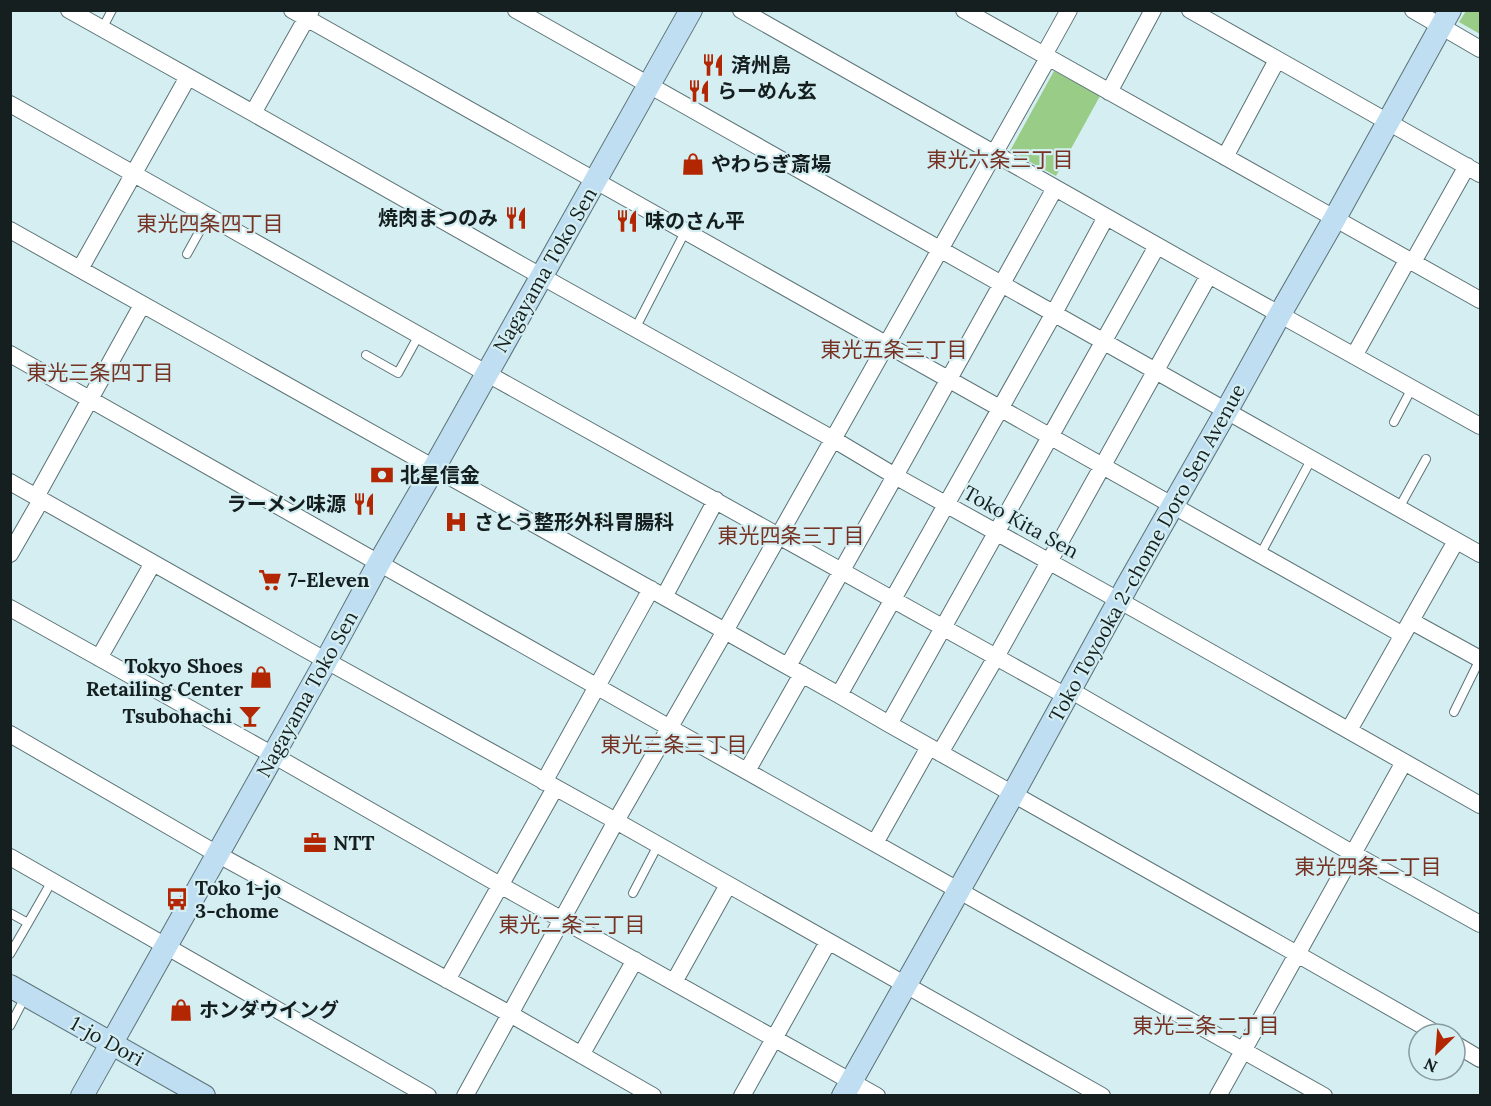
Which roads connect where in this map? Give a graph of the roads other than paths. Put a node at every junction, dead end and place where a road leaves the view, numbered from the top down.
1 (69, 10) edge
2 (112, 10) edge
3 (516, 10) edge
4 (691, 10) edge
5 (741, 10) edge
6 (964, 10) edge
7 (1069, 10) edge
8 (1153, 10) edge
9 (1190, 10) edge
10 (1413, 10) edge
11 (303, 13) edge
12 (1446, 18) edge
13 (102, 29) junction
14 (1480, 49) edge
15 (1046, 56) junction
16 (1277, 60) junction
17 (188, 77) junction
18 (649, 85) junction
19 (1109, 92) junction
20 (10, 105) edge
21 (253, 113) junction
22 (1388, 122) junction
23 (993, 153) junction
24 (1226, 157) junction
25 (1474, 170) edge
26 (134, 174) junction
27 (596, 181) junction
28 (1055, 188) junction
29 (208, 216) junction
30 (1106, 217) junction
31 (1335, 218) junction
32 (10, 230) edge
33 (686, 232) junction
34 (1157, 246) junction
35 (940, 249) junction
36 (188, 254) dead end
37 (1410, 261) junction
38 (80, 268) junction
39 (1209, 275) junction
40 (542, 276) junction
41 (1002, 284) junction
42 (1480, 298) edge
43 (142, 304) junction
44 (1054, 313) junction
45 (1280, 314) junction
46 (635, 328) junction
47 (419, 335) junction
48 (1104, 342) junction
49 (886, 345) junction
50 (10, 354) edge
51 (366, 355) dead end
52 (1354, 356) junction
53 (1156, 371) junction
54 (486, 373) junction
55 (948, 380) junction
56 (1412, 388) junction
57 (90, 399) junction
58 (1000, 409) junction
59 (1227, 410) junction
60 (1394, 422) dead end
61 (1480, 426) edge
62 (1050, 437) junction
63 (833, 439) junction
64 (1312, 458) junction
65 (1426, 459) dead end
66 (1102, 467) junction
67 (434, 468) junction
68 (895, 476) junction
69 (10, 482) edge
70 (39, 498) junction
71 (716, 500) junction
72 (946, 505) junction
73 (1172, 506) junction
74 (1399, 508) junction
75 (997, 533) junction
76 (779, 535) junction
77 (1456, 541) junction
78 (10, 554) edge
79 (1480, 554) edge
80 (1260, 555) junction
81 (1049, 562) junction
82 (153, 563) junction
83 (379, 563) junction
84 (842, 570) junction
85 (657, 593) junction
86 (893, 599) junction
87 (1120, 601) junction
88 (10, 608) edge
89 (944, 627) junction
90 (1407, 628) junction
91 (725, 631) junction
92 (996, 657) junction
93 (99, 658) junction
94 (1480, 659) edge
95 (326, 661) junction
96 (795, 670) junction
97 (597, 687) junction
98 (1068, 693) junction
99 (839, 695) junction
100 (1454, 712) dead end
101 (888, 724) junction
102 (670, 728) junction
103 (1349, 730) junction
104 (10, 734) edge
105 (935, 750) junction
106 (273, 755) junction
107 (1404, 762) junction
108 (747, 771) junction
109 (550, 785) junction
110 (1013, 794) junction
111 (1480, 805) edge
112 (616, 821) junction
113 (875, 843) junction
114 (658, 845) junction
115 (1352, 853) junction
116 (217, 854) junction
117 (10, 857) edge
118 (52, 881) junction
119 (500, 885) junction
120 (728, 885) junction
121 (959, 889) junction
122 (633, 893) dead end
123 (10, 913) edge
124 (563, 919) junction
125 (28, 923) junction
126 (1480, 924) edge
127 (828, 942) junction
128 (166, 946) junction
129 (10, 954) edge
130 (1297, 954) junction
131 (635, 960) junction
132 (447, 980) junction
133 (674, 982) junction
134 (905, 985) junction
135 (18, 991) edge
136 (510, 1014) junction
137 (1416, 1022) edge
138 (10, 1026) edge
139 (775, 1038) junction
140 (112, 1043) junction
141 (1243, 1050) junction
142 (1467, 1051) edge
143 (581, 1055) junction
144 (1480, 1059) edge
145 (847, 1088) edge
146 (82, 1095) edge
147 (204, 1095) edge
148 (428, 1095) edge
149 (465, 1095) edge
150 (653, 1095) edge
151 (742, 1095) edge
152 (877, 1095) edge
153 (1102, 1095) edge
154 (1218, 1095) edge
155 (1324, 1095) edge

1 - 13 street, Toko Kita Sen
2 - 13 lane
3 - 18 street
4 - 18 street, Nagayama Toko Sen
5 - 23 street
6 - 15 street
7 - 15 street
8 - 19 street
9 - 16 street
10 - 12 street
11 - 21 street
11 - 27 street
12 - 14 street
12 - 22 street, Toko Toyooka 2-chome Doro Sen Avenue
13 - 17 street, Toko Kita Sen
15 - 19 street
15 - 23 street
16 - 22 street
16 - 24 street
17 - 21 street, Toko Kita Sen
17 - 26 street
18 - 27 street, Nagayama Toko Sen
18 - 35 street
19 - 24 street
20 - 26 street
21 - 40 street, Toko Kita Sen
22 - 25 street
22 - 31 street, Toko Toyooka 2-chome Doro Sen Avenue
23 - 28 street
23 - 35 street
24 - 31 street
25 - 37 street
26 - 29 street
26 - 38 street
27 - 33 street
27 - 40 street, Nagayama Toko Sen
28 - 30 street
28 - 41 street
29 - 36 lane
29 - 47 street
30 - 34 street
30 - 44 street
31 - 37 street
31 - 45 street, Toko Toyooka 2-chome Doro Sen Avenue
32 - 38 street
33 - 46 lane
33 - 49 street
34 - 39 street
34 - 48 street
35 - 41 street
35 - 49 street
37 - 42 street
37 - 52 street
38 - 43 street
39 - 45 street
39 - 53 street
40 - 46 street, Toko Kita Sen
40 - 54 street, Nagayama Toko Sen
41 - 44 street
41 - 55 street
43 - 57 street
43 - 67 street
44 - 48 street
44 - 58 street
45 - 52 street
45 - 59 street, Toko Toyooka 2-chome Doro Sen Avenue
46 - 63 street, Toko Kita Sen
47 - 51 lane
47 - 54 street
48 - 53 street
48 - 62 street
49 - 55 street
49 - 63 street
50 - 57 street
52 - 56 street
53 - 59 street
53 - 66 street
54 - 67 street, Nagayama Toko Sen
54 - 71 street
55 - 58 street
55 - 68 street
56 - 60 lane
56 - 61 street
57 - 70 street
57 - 83 street
58 - 62 street
58 - 72 street
59 - 64 street
59 - 73 street, Toko Toyooka 2-chome Doro Sen Avenue
62 - 66 street
62 - 75 street
63 - 68 street, Toko Kita Sen
63 - 76 street
64 - 74 street
64 - 80 lane
65 - 74 lane
66 - 73 street
66 - 81 street
67 - 83 street, Nagayama Toko Sen
67 - 85 street
68 - 72 street, Toko Kita Sen
68 - 84 street
69 - 70 street
70 - 78 street
70 - 82 street
71 - 76 street
71 - 85 street
72 - 75 street, Toko Kita Sen
72 - 86 street
73 - 80 street
73 - 87 street, Toko Toyooka 2-chome Doro Sen Avenue
74 - 77 street
75 - 81 street, Toko Kita Sen
75 - 89 street
76 - 84 street
76 - 91 street
77 - 79 street
77 - 90 street
80 - 90 street
81 - 87 street, Toko Kita Sen
81 - 92 street
82 - 93 street
82 - 95 street
83 - 95 street, Nagayama Toko Sen
83 - 97 street
84 - 86 street
84 - 96 street
85 - 91 street
85 - 97 street
86 - 89 street
86 - 99 street
87 - 98 street, Toko Toyooka 2-chome Doro Sen Avenue
87 - 103 street, Toko Kita Sen
88 - 93 street
89 - 92 street
89 - 101 street
90 - 94 street
90 - 103 street
91 - 96 street
91 - 102 street
92 - 98 street
92 - 105 street
93 - 106 street
94 - 100 lane
95 - 106 street, Nagayama Toko Sen
95 - 109 street
96 - 99 street
96 - 108 street
97 - 102 street
97 - 109 street
98 - 110 street, Toko Toyooka 2-chome Doro Sen Avenue
98 - 115 street
99 - 101 street
101 - 105 street
102 - 108 street
102 - 112 street
103 - 107 street, Toko Kita Sen
104 - 116 street
105 - 110 street
105 - 113 street
106 - 116 street, Nagayama Toko Sen
106 - 119 street
107 - 111 street, Toko Kita Sen
107 - 115 street
108 - 113 street
109 - 112 street
109 - 119 street
110 - 121 street, Toko Toyooka 2-chome Doro Sen Avenue
110 - 130 street
112 - 114 street
112 - 124 street
113 - 121 street
114 - 120 street
114 - 122 lane
115 - 126 street
115 - 130 street
116 - 128 street, Nagayama Toko Sen
116 - 132 street
117 - 118 street
118 - 125 lane
118 - 128 street
119 - 124 street
119 - 132 street
120 - 127 street
120 - 133 street
121 - 134 street, Toko Toyooka 2-chome Doro Sen Avenue
121 - 141 street
123 - 125 lane
124 - 131 street
124 - 136 street
125 - 129 lane
127 - 134 street
127 - 139 street
128 - 140 street, Nagayama Toko Sen
128 - 148 street
130 - 137 street
130 - 141 street
131 - 133 street
131 - 143 street
132 - 136 street
133 - 139 street
134 - 145 street, Toko Toyooka 2-chome Doro Sen Avenue
134 - 153 street
135 - 138 lane
135 - 140 street, 1-jo Dori
136 - 143 street
136 - 149 street
139 - 145 street
139 - 151 street
140 - 146 street, Nagayama Toko Sen
140 - 147 street, 1-jo Dori
141 - 154 street
141 - 155 street
142 - 144 street
143 - 150 street
145 - 152 street

